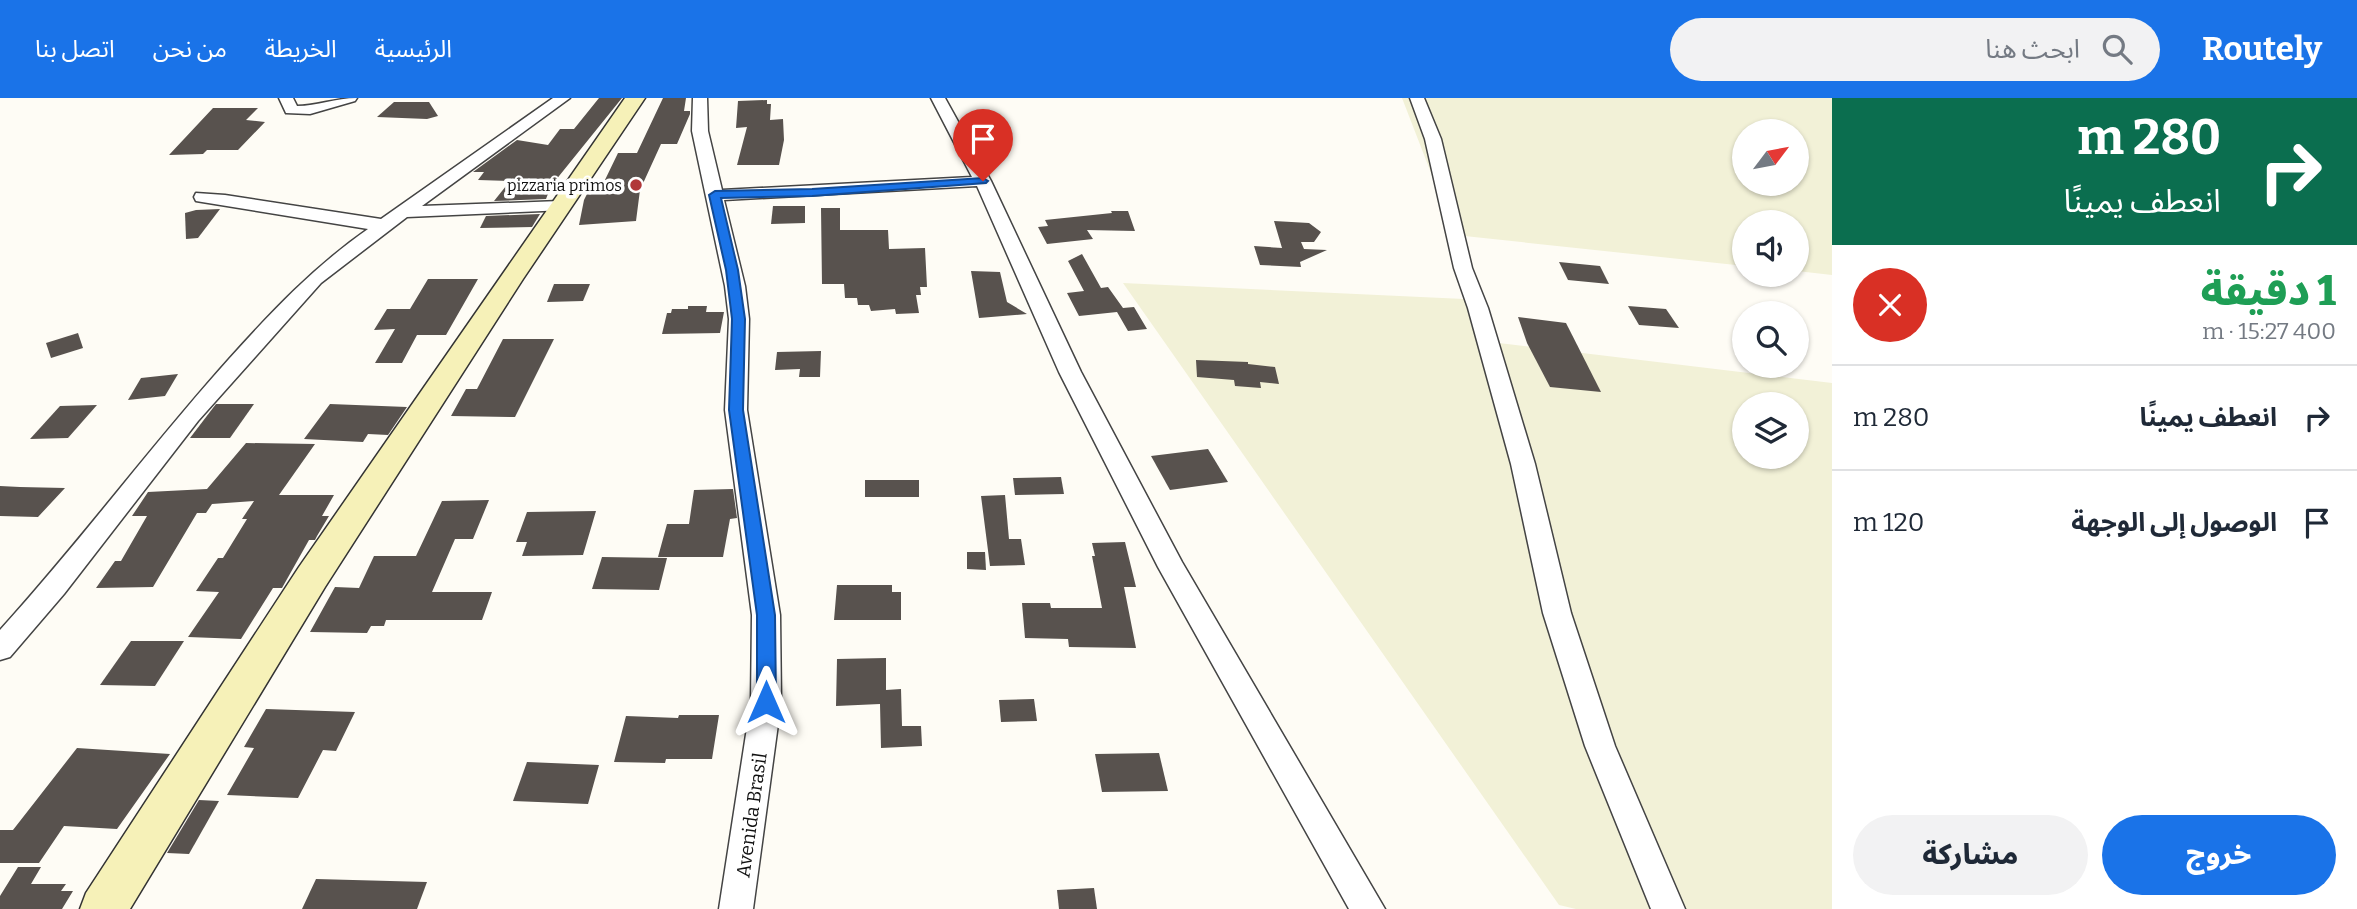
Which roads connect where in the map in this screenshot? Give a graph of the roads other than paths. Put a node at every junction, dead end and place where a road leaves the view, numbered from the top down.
1 (286, 98) edge
2 (350, 98) edge
3 (563, 98) edge
4 (635, 98) edge
5 (700, 98) edge
6 (938, 98) edge
7 (1417, 98) edge
8 (983, 181) junction
9 (715, 195) junction
10 (202, 197) dead end
11 (560, 206) junction
12 (401, 212) junction
13 (383, 225) junction
14 (0, 649) edge
15 (103, 909) edge
16 (736, 909) edge
17 (1368, 909) edge
18 (1668, 909) edge

1 - 2 street
3 - 12 street
4 - 11 main road
5 - 9 street, Avenida Brasil
6 - 8 street
7 - 18 street
8 - 9 street
8 - 17 street
9 - 16 street, Avenida Brasil
10 - 13 street
11 - 12 street
11 - 15 main road
12 - 13 street
13 - 14 street

